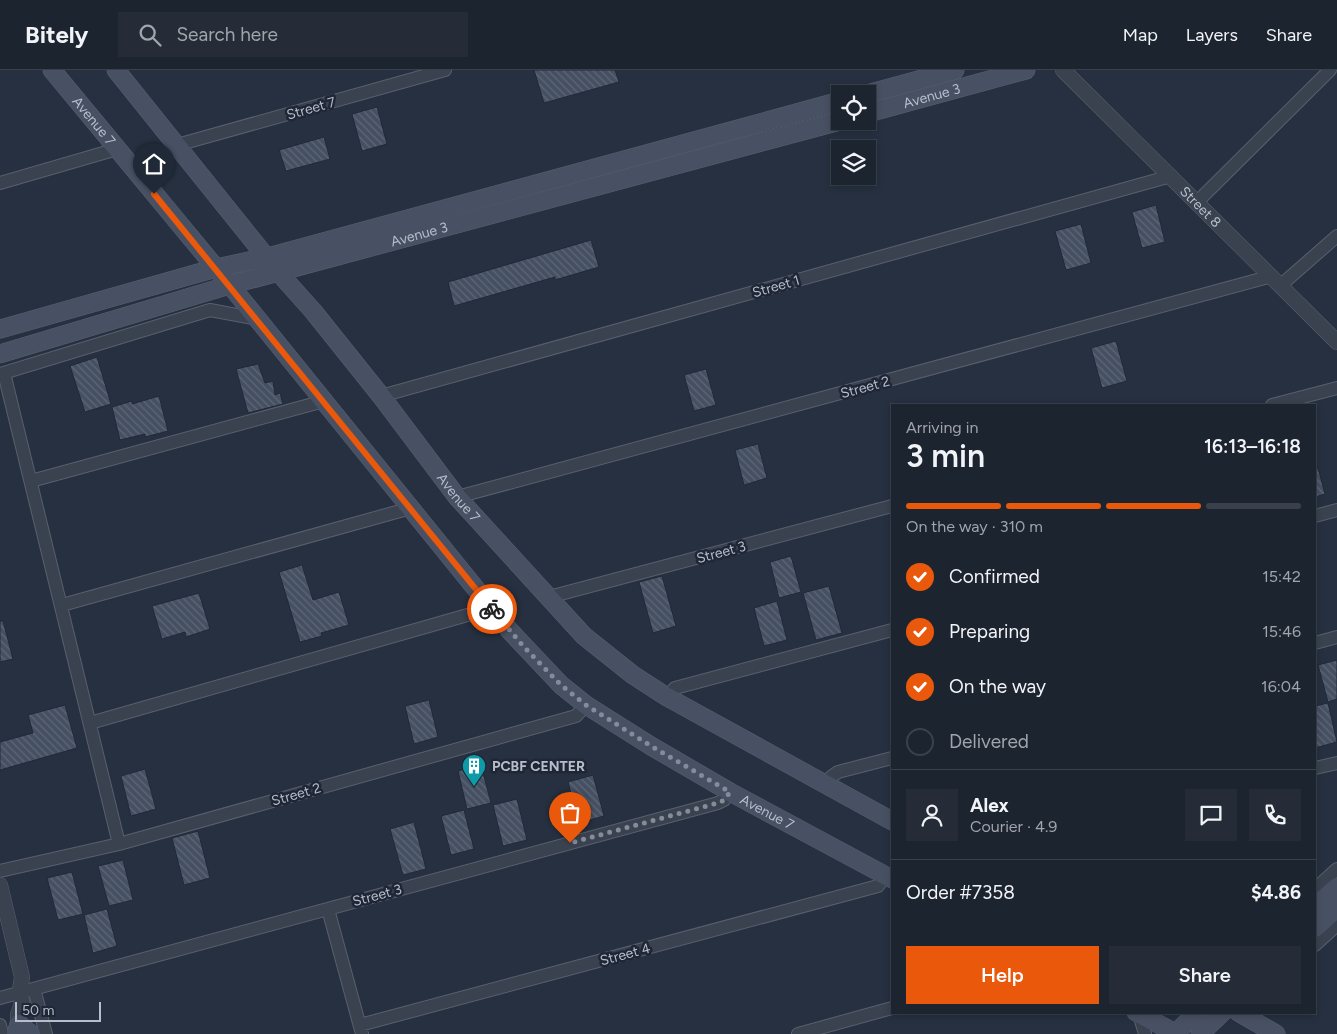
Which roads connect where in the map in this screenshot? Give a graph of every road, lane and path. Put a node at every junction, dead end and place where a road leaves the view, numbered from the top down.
1 (52, 70) edge
2 (116, 70) edge
3 (445, 70) edge
4 (954, 70) edge
5 (1026, 70) edge
6 (1063, 70) edge
7 (1330, 70) edge
8 (876, 92) edge
9 (831, 103) edge
10 (876, 111) edge
11 (831, 122) edge
12 (177, 145) junction
13 (117, 148) junction
14 (1171, 176) junction
15 (0, 183) edge
16 (1197, 202) junction
17 (1337, 236) edge
18 (268, 257) junction
19 (216, 268) junction
20 (280, 273) junction
21 (1277, 281) junction
22 (230, 285) junction
23 (175, 302) junction
24 (179, 319) junction
25 (258, 319) junction
26 (0, 329) edge
27 (1337, 342) edge
28 (0, 354) edge
29 (2, 374) edge
30 (1337, 388) edge
31 (381, 396) junction
32 (324, 401) junction
33 (1276, 404) edge
34 (31, 481) junction
35 (457, 497) junction
36 (891, 506) edge
37 (411, 508) junction
38 (1337, 510) edge
39 (1316, 516) edge
40 (549, 597) junction
41 (62, 605) junction
42 (492, 608) junction
43 (891, 630) edge
44 (1337, 637) edge
45 (1316, 643) edge
46 (667, 697) junction
47 (586, 705) junction
48 (90, 723) junction
49 (891, 758) edge
50 (1337, 763) edge
51 (1316, 768) edge
52 (827, 785) junction
53 (730, 792) junction
54 (891, 820) edge
55 (119, 844) junction
56 (1337, 869) edge
57 (0, 871) edge
58 (888, 877) edge
59 (0, 885) edge
60 (1337, 887) edge
61 (1316, 888) edge
62 (1316, 905) edge
63 (1337, 908) edge
64 (328, 909) junction
65 (1337, 925) edge
66 (1316, 927) edge
67 (1316, 944) edge
68 (27, 991) junction
69 (0, 998) edge
70 (891, 1008) edge
71 (1137, 1014) edge
72 (1139, 1014) edge
73 (1194, 1014) edge
74 (1220, 1014) edge
75 (1241, 1014) edge
76 (1260, 1014) edge
77 (0, 1025) edge
78 (361, 1030) edge
79 (22, 1031) edge
80 (1272, 1032) edge
81 (2, 1034) edge
82 (46, 1034) edge
83 (798, 1034) edge
84 (1145, 1034) edge
85 (1176, 1034) edge
86 (1200, 1034) edge

1 - 13 main road, Avenue 7
2 - 12 main road, Avenue 7
3 - 12 street, Street 7
4 - 8 main road, Avenue 3
5 - 10 main road, Avenue 3
6 - 14 street, Street 8
7 - 16 street
9 - 18 main road, Avenue 3
11 - 20 main road, Avenue 3
12 - 18 main road, Avenue 7
13 - 15 street
13 - 19 main road, Avenue 7
14 - 16 street, Street 8
14 - 31 street, Street 1
16 - 21 street, Street 8
17 - 21 street
18 - 19 main road, Avenue 3
18 - 20 main road, Avenue 7
19 - 22 main road, Avenue 7
19 - 26 main road, Avenue 3
20 - 22 main road, Avenue 3
20 - 31 main road, Avenue 7
21 - 27 street, Street 8
21 - 35 street, Street 2
22 - 23 main road, Avenue 3
22 - 25 main road, Avenue 7
23 - 24 street
23 - 28 main road, Avenue 3
24 - 25 street
24 - 29 street
25 - 32 main road, Avenue 7
29 - 34 street
30 - 33 street
31 - 35 main road, Avenue 7
32 - 34 street
32 - 37 main road, Avenue 7
34 - 41 street
35 - 40 main road, Avenue 7
36 - 40 street, Street 3
37 - 41 street
37 - 42 main road, Avenue 7
38 - 39 street
40 - 46 main road, Avenue 7
41 - 48 street
42 - 47 main road, Avenue 7
42 - 48 street
43 - 46 street
44 - 45 street
46 - 52 main road, Avenue 7
47 - 53 main road, Avenue 7
47 - 55 street, Street 2
48 - 55 street
49 - 52 street
50 - 51 street
52 - 54 main road, Avenue 7
53 - 58 main road, Avenue 7
53 - 64 street, Street 3
55 - 57 street, Street 2
56 - 61 street
58 - 78 street, Street 4
59 - 68 street
60 - 62 main road
63 - 66 main road
64 - 68 street, Street 3
64 - 78 street
65 - 67 street
68 - 69 street, Street 3
68 - 79 street
68 - 82 street
70 - 83 street
71 - 84 street
72 - 85 main road
73 - 85 main road
74 - 86 main road
75 - 80 main road
76 - 80 street
77 - 81 street

